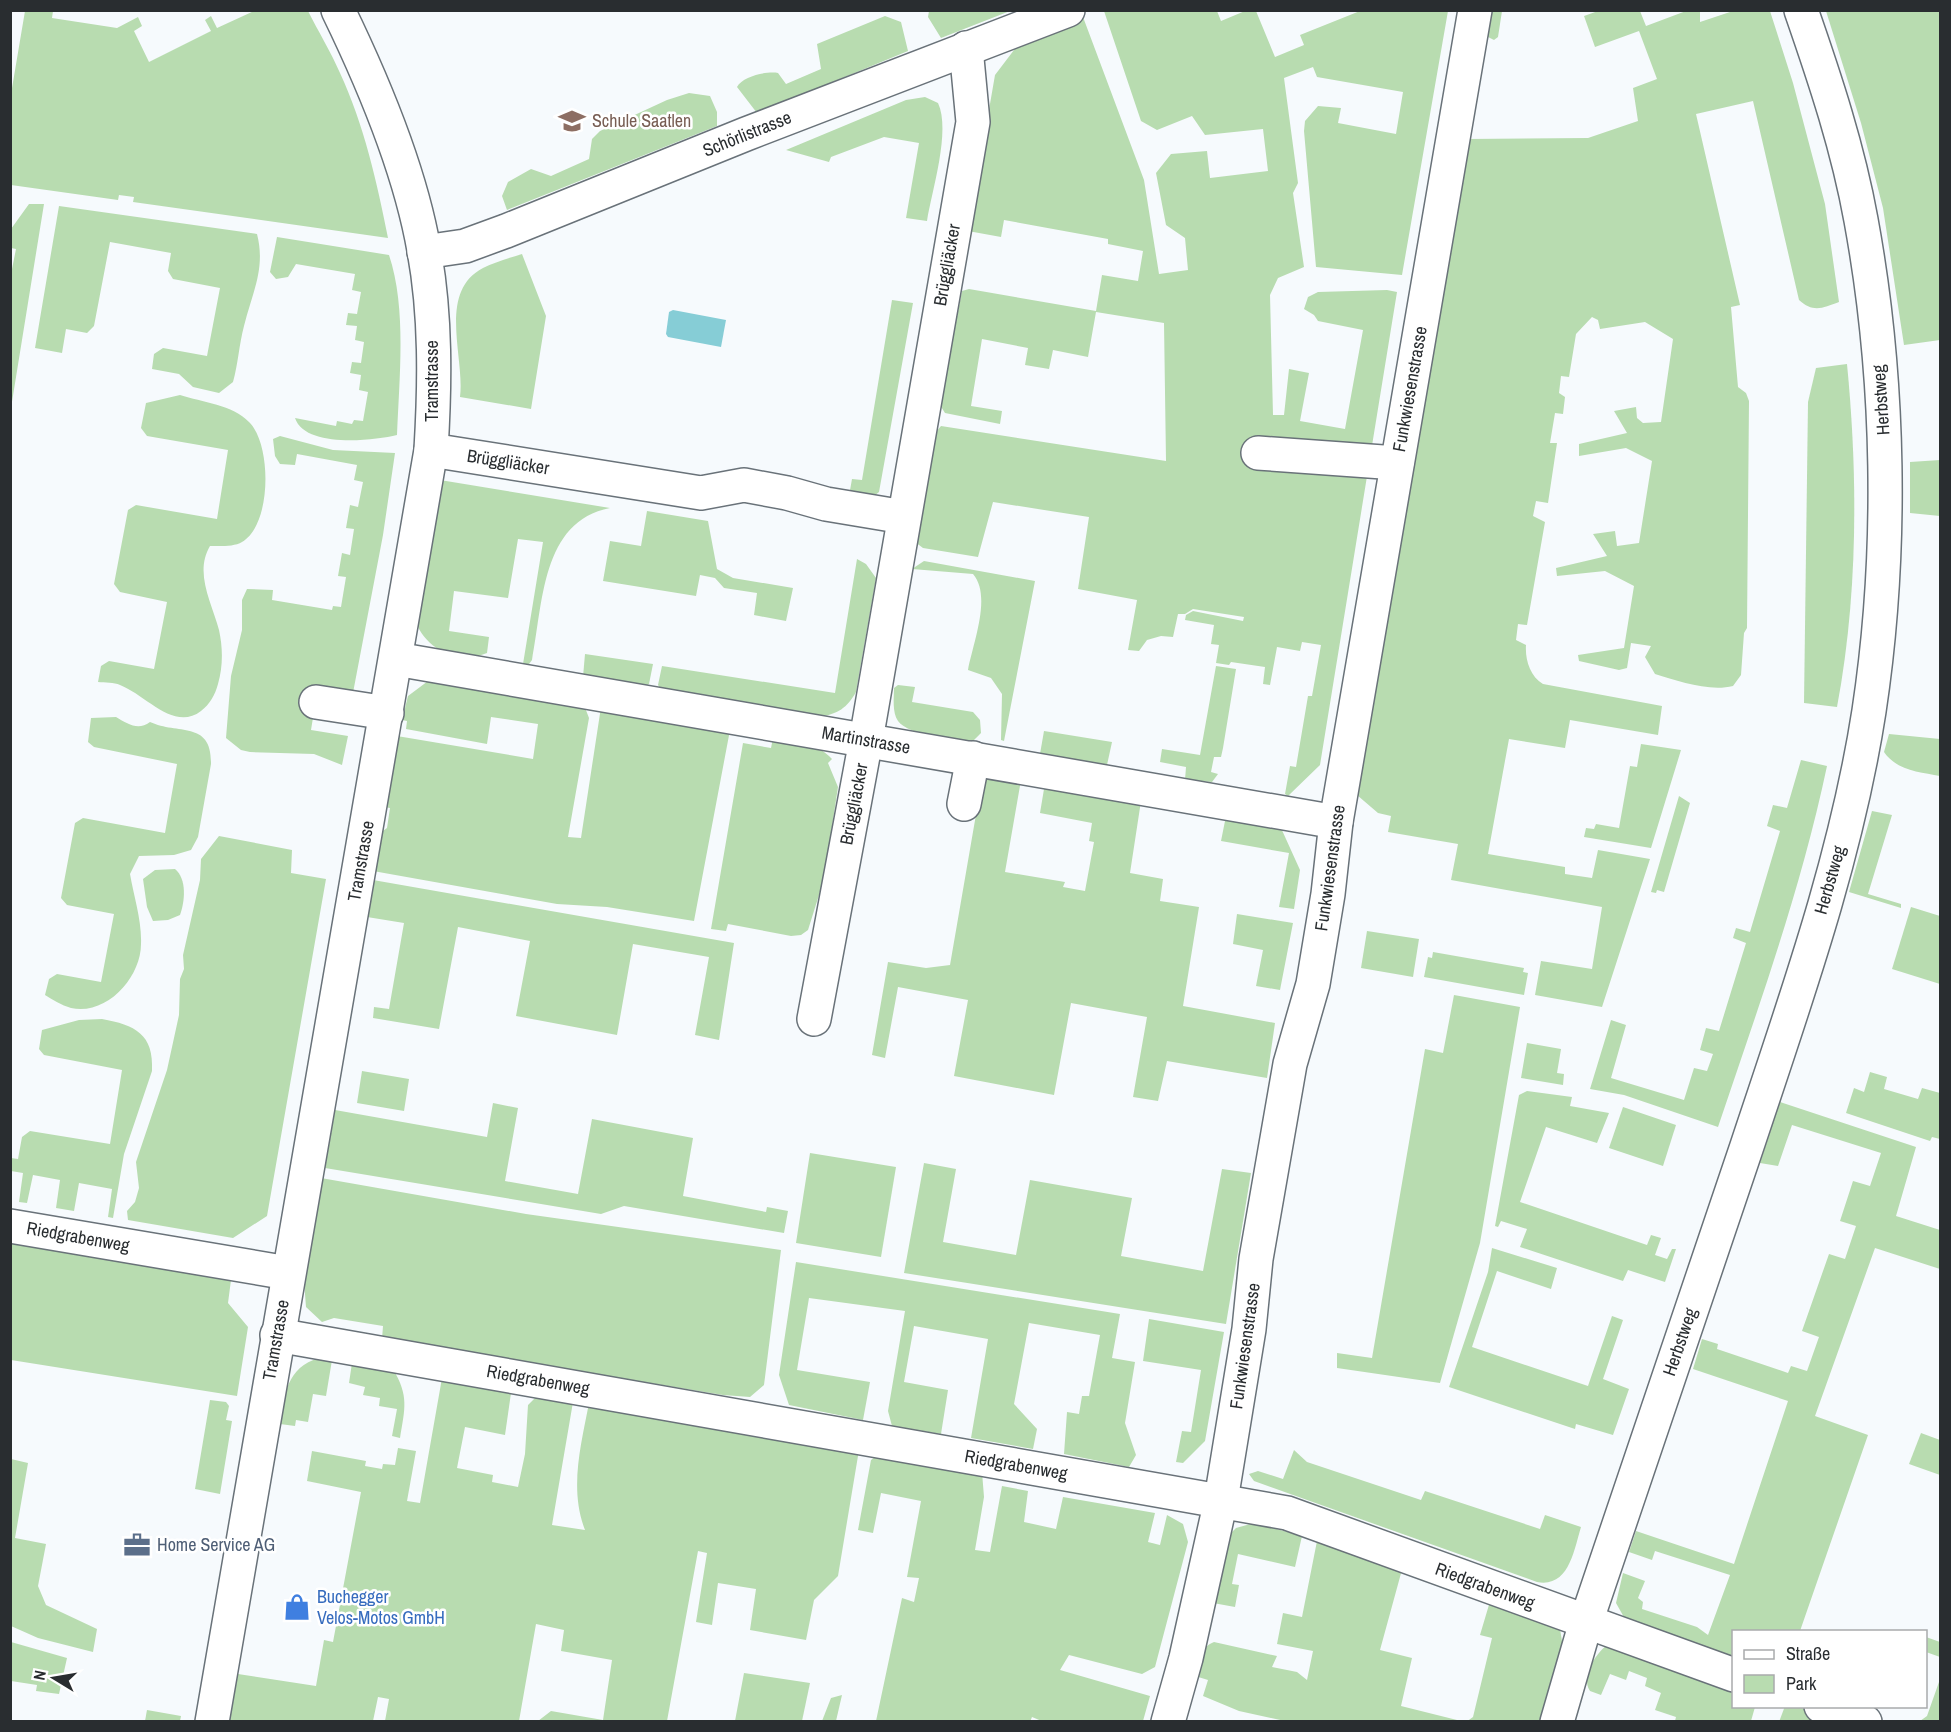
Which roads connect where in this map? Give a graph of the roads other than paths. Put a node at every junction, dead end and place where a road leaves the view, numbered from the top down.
1 (338, 10) edge
2 (1068, 10) edge
3 (1475, 10) edge
4 (1801, 10) edge
5 (966, 48) junction
6 (424, 252) junction
7 (431, 450) junction
8 (1258, 453) dead end
9 (1397, 463) junction
10 (904, 517) junction
11 (396, 659) junction
12 (314, 712) dead end
13 (385, 723) junction
14 (866, 740) junction
15 (973, 758) junction
16 (964, 804) dead end
17 (1336, 822) junction
18 (814, 1019) dead end
19 (10, 1226) edge
20 (288, 1273) junction
21 (277, 1335) junction
22 (1221, 1500) junction
23 (1586, 1622) junction
24 (1732, 1674) edge
25 (1824, 1708) edge
26 (212, 1722) edge
27 (1168, 1722) edge
28 (1557, 1722) edge
29 (1865, 1722) edge

1 - 6 street, Tramstrasse
2 - 5 street, Schörlistrasse
3 - 9 street, Funkwiesenstrasse
4 - 23 street, Herbstweg
5 - 6 street, Schörlistrasse
5 - 10 street, Brüggliäcker
6 - 7 street, Tramstrasse
7 - 10 street, Brüggliäcker
7 - 11 street, Tramstrasse
8 - 9 street
9 - 17 street, Funkwiesenstrasse
10 - 14 street, Brüggliäcker
11 - 13 street, Tramstrasse
11 - 14 street, Martinstrasse
12 - 13 street
13 - 20 street, Tramstrasse
14 - 15 street, Martinstrasse
14 - 18 street, Brüggliäcker
15 - 16 street
15 - 17 street, Martinstrasse
17 - 22 street, Funkwiesenstrasse
19 - 20 street, Riedgrabenweg
20 - 21 street, Tramstrasse
21 - 22 street, Riedgrabenweg
21 - 26 street, Tramstrasse
22 - 23 street, Riedgrabenweg
22 - 27 street, Funkwiesenstrasse
23 - 24 street, Riedgrabenweg
23 - 28 street, Herbstweg
25 - 29 street

